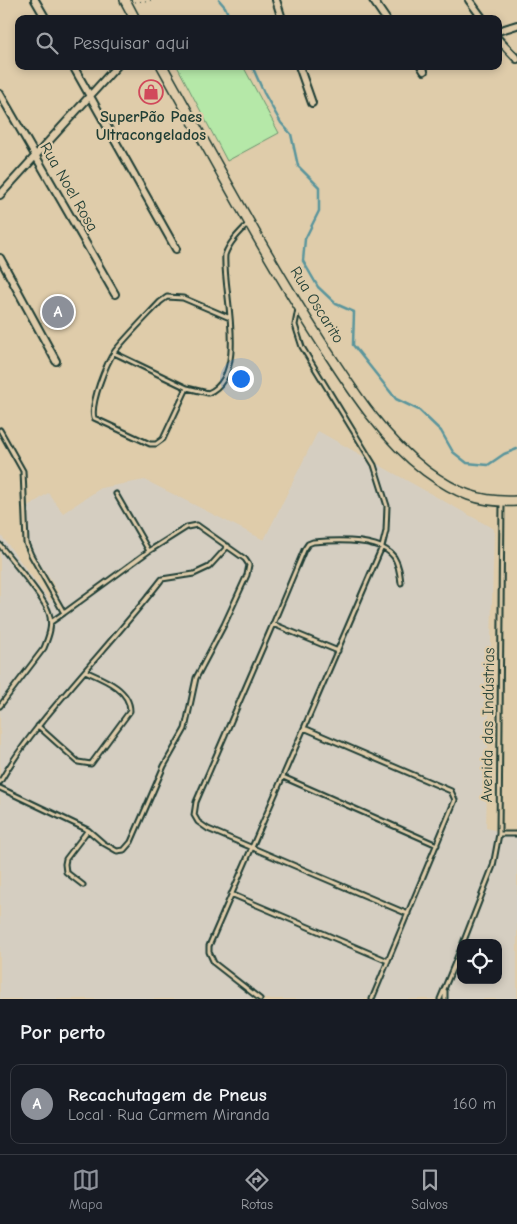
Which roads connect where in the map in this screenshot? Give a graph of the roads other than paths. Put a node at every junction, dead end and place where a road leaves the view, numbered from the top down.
1 (35, 0) edge
2 (276, 0) edge
3 (373, 0) edge
4 (469, 0) edge
5 (126, 2) edge
6 (44, 15) edge
7 (133, 15) edge
8 (281, 15) edge
9 (383, 15) edge
10 (479, 15) edge
11 (517, 25) edge
12 (502, 30) edge
13 (502, 43) edge
14 (517, 59) edge
15 (75, 70) edge
16 (113, 70) edge
17 (164, 70) edge
18 (300, 70) edge
19 (0, 94) edge
20 (90, 96) junction
21 (312, 102) dead end
22 (36, 156) junction
23 (0, 195) edge
24 (250, 222) junction
25 (176, 249) dead end
26 (0, 258) edge
27 (115, 294) dead end
28 (299, 307) junction
29 (230, 318) junction
30 (114, 352) junction
31 (56, 361) dead end
32 (187, 388) junction
33 (0, 430) edge
34 (116, 494) dead end
35 (517, 501) edge
36 (502, 502) junction
37 (0, 545) edge
38 (228, 546) junction
39 (382, 547) junction
40 (149, 551) junction
41 (401, 583) dead end
42 (64, 614) junction
43 (51, 622) junction
44 (273, 624) junction
45 (338, 651) junction
46 (85, 671) junction
47 (0, 706) edge
48 (38, 726) junction
49 (304, 728) junction
50 (283, 777) junction
51 (0, 782) edge
52 (0, 788) edge
53 (88, 830) junction
54 (499, 834) junction
55 (517, 834) edge
56 (438, 845) junction
57 (252, 848) junction
58 (83, 885) dead end
59 (231, 894) junction
60 (408, 914) junction
61 (465, 939) edge
62 (457, 957) edge
63 (388, 961) junction
64 (444, 988) junction
65 (260, 999) edge
66 (372, 999) edge
67 (440, 999) edge
68 (446, 999) edge

1 - 6 street
2 - 8 street
3 - 9 street
4 - 10 street
5 - 7 main road
11 - 12 street
13 - 14 street
15 - 20 street
16 - 20 street
17 - 24 main road, Rua Oscarito
18 - 21 street
19 - 22 street, Rua Noel Rosa
20 - 22 street
20 - 25 street
22 - 23 street
22 - 27 street, Rua Noel Rosa
24 - 28 main road, Rua Oscarito
24 - 29 lane
26 - 31 street
28 - 36 main road, Rua Oscarito
28 - 39 lane
29 - 30 lane
29 - 32 lane
30 - 32 lane
30 - 32 lane
33 - 42 lane
34 - 40 lane
35 - 36 main road, Rua Oscarito
36 - 54 lane, Avenida das Indústrias
37 - 43 lane
38 - 40 lane
38 - 46 lane
38 - 53 lane
39 - 41 lane
39 - 44 lane
39 - 45 lane
40 - 42 lane
42 - 43 lane
43 - 47 lane
44 - 45 lane
44 - 57 lane
45 - 49 lane
46 - 48 lane
46 - 48 lane
48 - 51 lane
49 - 50 lane
49 - 56 lane
50 - 56 lane
50 - 57 lane
52 - 53 lane
53 - 58 lane
54 - 55 lane
54 - 61 lane, Avenida das Indústrias
56 - 60 lane
57 - 59 lane
57 - 60 lane
59 - 63 lane
59 - 65 lane
60 - 63 lane
62 - 64 lane
63 - 66 lane
64 - 67 lane
64 - 68 lane

